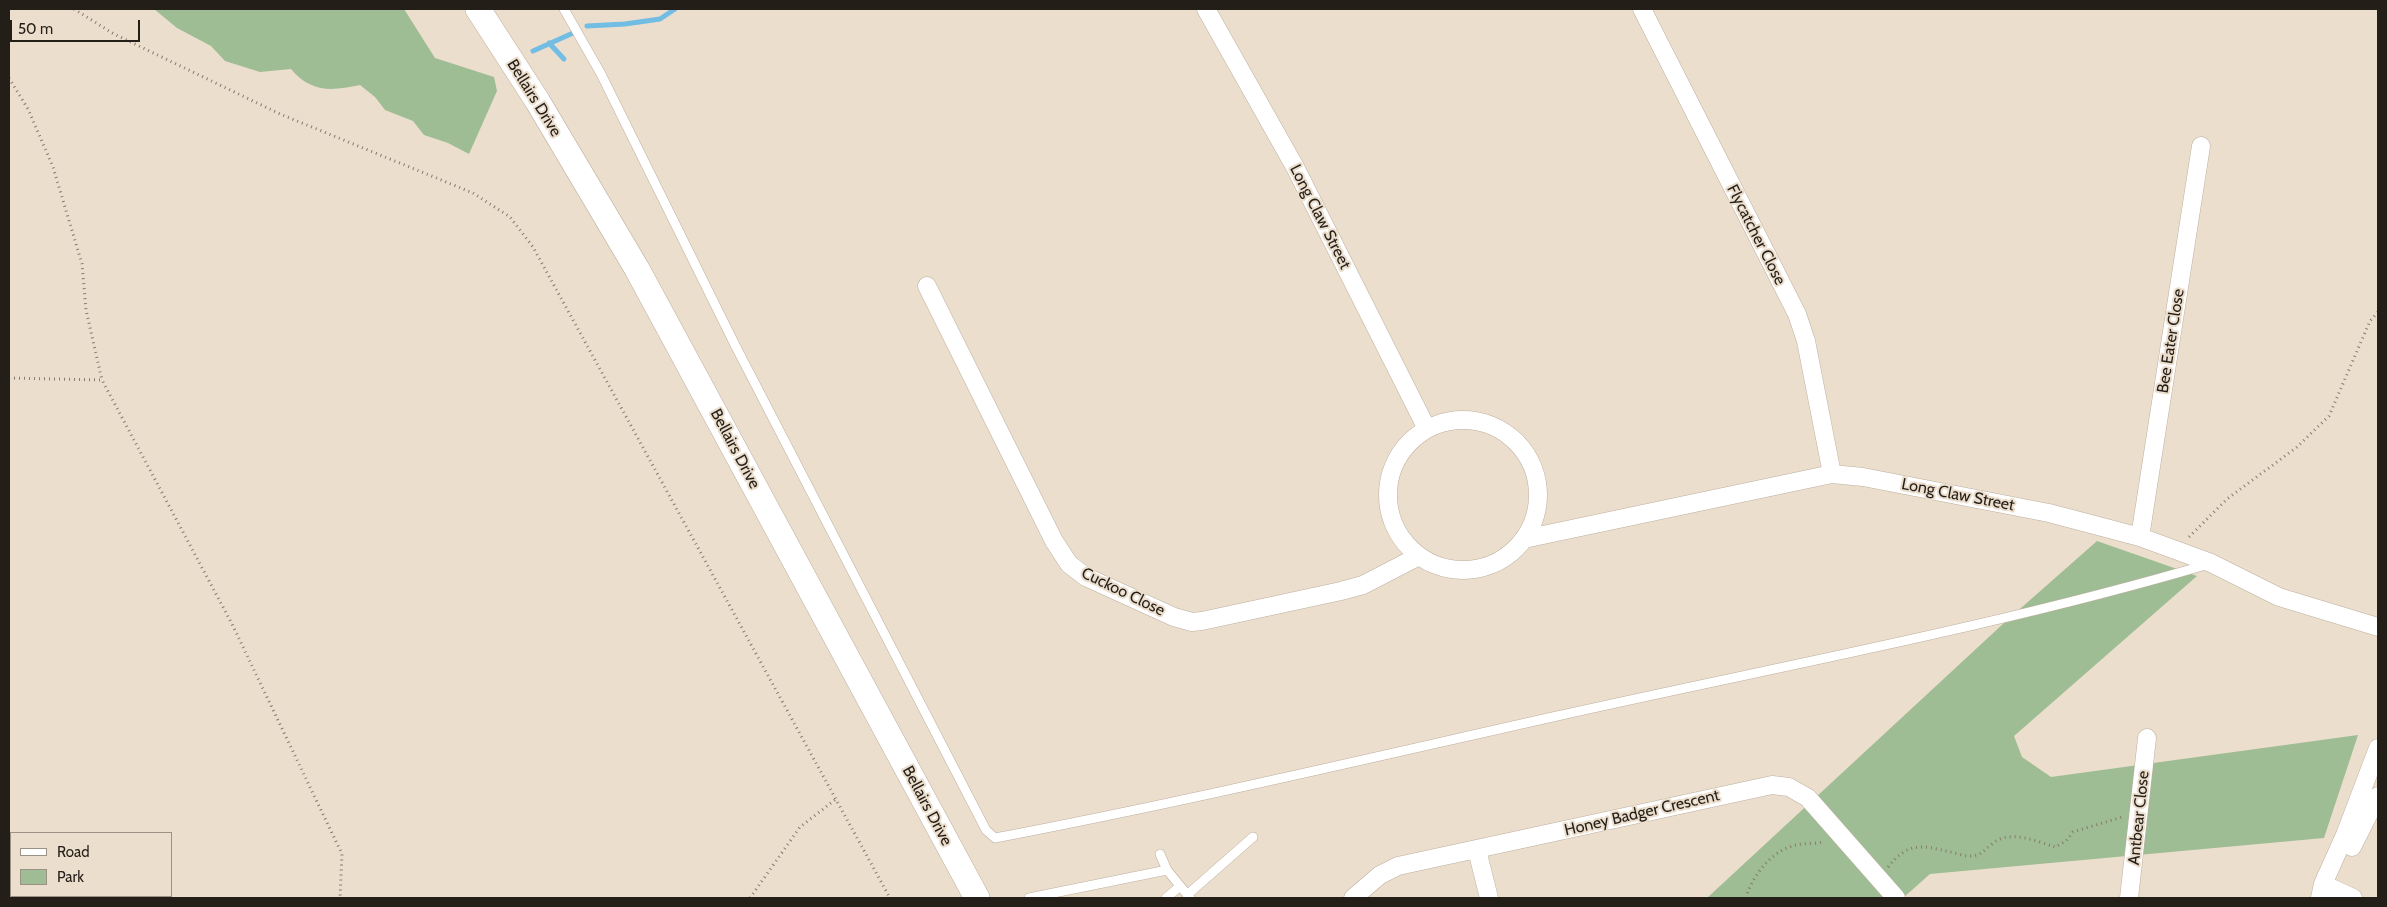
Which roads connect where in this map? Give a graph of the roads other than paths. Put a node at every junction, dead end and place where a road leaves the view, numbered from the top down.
1 (478, 9) edge
2 (564, 9) edge
3 (1206, 9) edge
4 (1642, 9) edge
5 (2201, 146) dead end
6 (927, 286) dead end
7 (1427, 429) junction
8 (1832, 474) junction
9 (2140, 537) junction
10 (1524, 538) junction
11 (1419, 556) junction
12 (2211, 563) junction
13 (2378, 627) edge
14 (2147, 738) dead end
15 (2376, 758) edge
16 (2378, 796) edge
17 (1253, 837) dead end
18 (1477, 850) junction
19 (1160, 854) dead end
20 (1167, 870) junction
21 (1179, 887) junction
22 (2324, 892) edge
23 (1189, 897) edge
24 (977, 898) edge
25 (1029, 898) edge
26 (1166, 898) edge
27 (1353, 898) edge
28 (1488, 898) edge
29 (1896, 898) edge
30 (2130, 898) edge
31 (2353, 898) edge

1 - 24 street, Bellairs Drive
2 - 12 lane
3 - 7 street, Long Claw Street
4 - 8 street, Flycatcher Close
5 - 9 street, Bee Eater Close
6 - 11 street, Cuckoo Close
7 - 10 street
7 - 11 street
8 - 9 street, Long Claw Street
8 - 10 street, Long Claw Street
9 - 12 street, Long Claw Street
10 - 11 street
12 - 13 street, Long Claw Street
14 - 30 street, Antbear Close
15 - 22 street
16 - 22 street
17 - 23 lane
18 - 27 street, Honey Badger Crescent
18 - 28 street
18 - 29 street, Honey Badger Crescent
19 - 20 lane
20 - 21 lane
20 - 25 lane
21 - 23 lane
21 - 26 lane
22 - 31 street

